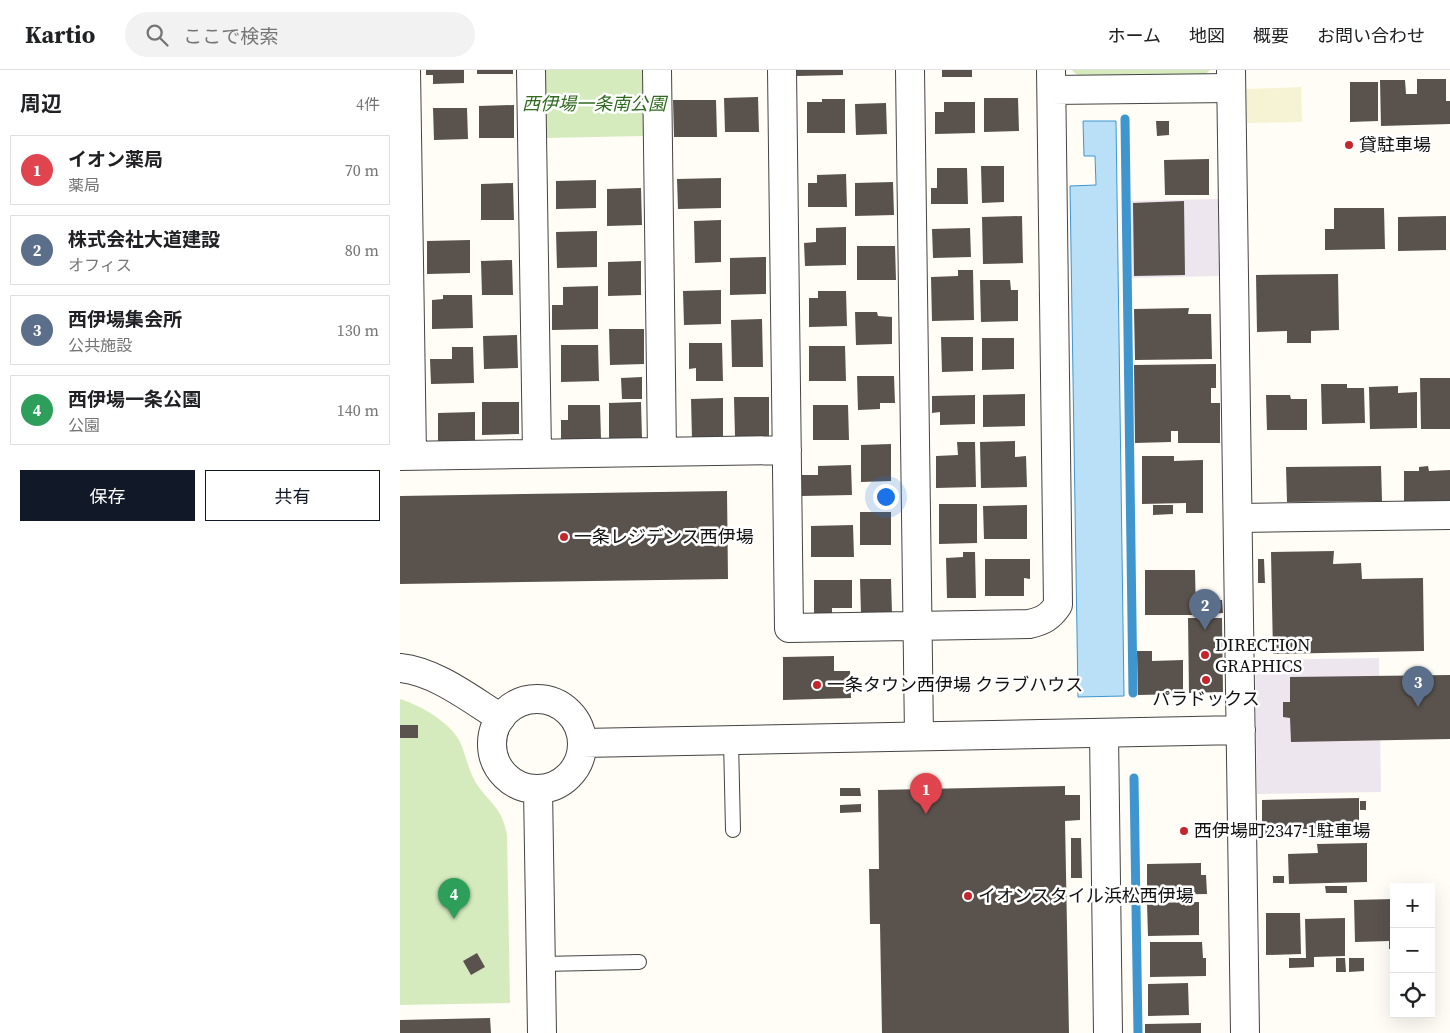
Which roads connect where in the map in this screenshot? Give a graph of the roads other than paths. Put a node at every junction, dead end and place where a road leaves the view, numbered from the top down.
1 (406, 70) edge
2 (531, 70) edge
3 (657, 70) edge
4 (782, 70) edge
5 (910, 70) edge
6 (1231, 79) edge
7 (1051, 80) edge
8 (787, 450) junction
9 (662, 451) junction
10 (537, 453) junction
11 (406, 455) edge
12 (1450, 515) edge
13 (1238, 518) junction
14 (917, 626) junction
15 (400, 668) edge
16 (501, 718) junction
17 (1241, 730) junction
18 (1104, 733) junction
19 (919, 736) junction
20 (731, 740) junction
21 (582, 743) junction
22 (538, 789) junction
23 (733, 830) dead end
24 (639, 962) dead end
25 (541, 964) junction
26 (542, 1033) edge
27 (1108, 1033) edge
28 (1245, 1033) edge

1 - 11 street
2 - 10 street
3 - 9 street
4 - 8 street
5 - 14 street
6 - 7 street
6 - 13 street
7 - 14 street
8 - 9 street
8 - 14 street
9 - 10 street
10 - 11 street
12 - 13 street
13 - 17 street
14 - 19 street
15 - 16 street
16 - 21 street
16 - 22 street
17 - 18 street
17 - 28 street
18 - 19 street
18 - 27 street
19 - 20 street
20 - 21 street
20 - 23 lane
21 - 22 street
22 - 25 street
24 - 25 lane
25 - 26 street

